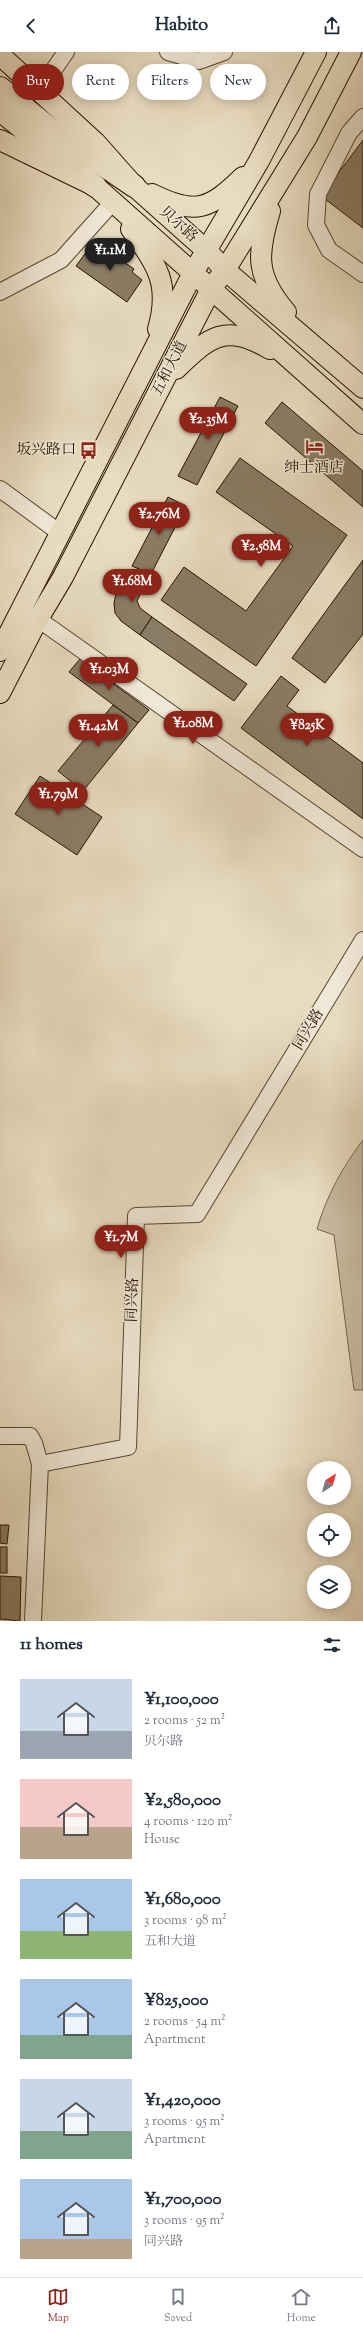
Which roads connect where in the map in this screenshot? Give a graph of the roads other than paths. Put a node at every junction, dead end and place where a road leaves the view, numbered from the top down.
1 (66, 52) edge
2 (168, 52) edge
3 (224, 52) edge
4 (316, 52) edge
5 (351, 52) edge
6 (0, 55) edge
7 (58, 64) edge
8 (12, 66) edge
9 (0, 88) edge
10 (49, 100) edge
11 (0, 110) edge
12 (363, 117) edge
13 (0, 140) edge
14 (259, 161) junction
15 (277, 185) junction
16 (95, 186) junction
17 (134, 186) junction
18 (112, 203) junction
19 (207, 251) junction
20 (225, 270) junction
21 (193, 273) junction
22 (363, 274) edge
23 (211, 289) junction
24 (0, 292) edge
25 (315, 348) junction
26 (151, 358) junction
27 (293, 362) junction
28 (165, 380) junction
29 (363, 388) edge
30 (363, 424) edge
31 (0, 489) edge
32 (60, 533) junction
33 (38, 619) junction
34 (0, 651) edge
35 (0, 693) edge
36 (363, 849) edge
37 (363, 940) edge
38 (0, 1436) edge
39 (40, 1464) junction
40 (33, 1621) edge

1 - 7 street
2 - 3 street
4 - 14 main road, 五和大道
5 - 15 main road, 五和大道
6 - 8 main road, 贝尔路
9 - 17 highway
10 - 17 main road, 贝尔路
11 - 16 highway
12 - 22 street
13 - 16 main road, 贝尔路
14 - 17 main road
14 - 19 main road, 五和大道
15 - 20 main road, 五和大道
15 - 25 main road
16 - 18 main road, 贝尔路
17 - 19 main road, 贝尔路
18 - 21 main road, 贝尔路
18 - 24 street
18 - 26 main road
19 - 20 main road, 贝尔路
19 - 21 main road, 五和大道
20 - 23 main road, 五和大道
20 - 25 main road, 贝尔路
21 - 23 main road, 贝尔路
21 - 26 main road, 五和大道
23 - 27 main road, 贝尔路
23 - 28 main road, 五和大道
25 - 29 main road, 贝尔路
26 - 32 main road, 五和大道
27 - 28 main road
27 - 30 main road, 贝尔路
28 - 33 main road, 五和大道
31 - 32 street
32 - 34 main road, 五和大道
33 - 35 main road, 五和大道
33 - 36 street
37 - 39 street, 同兴路
38 - 39 street
39 - 40 street

